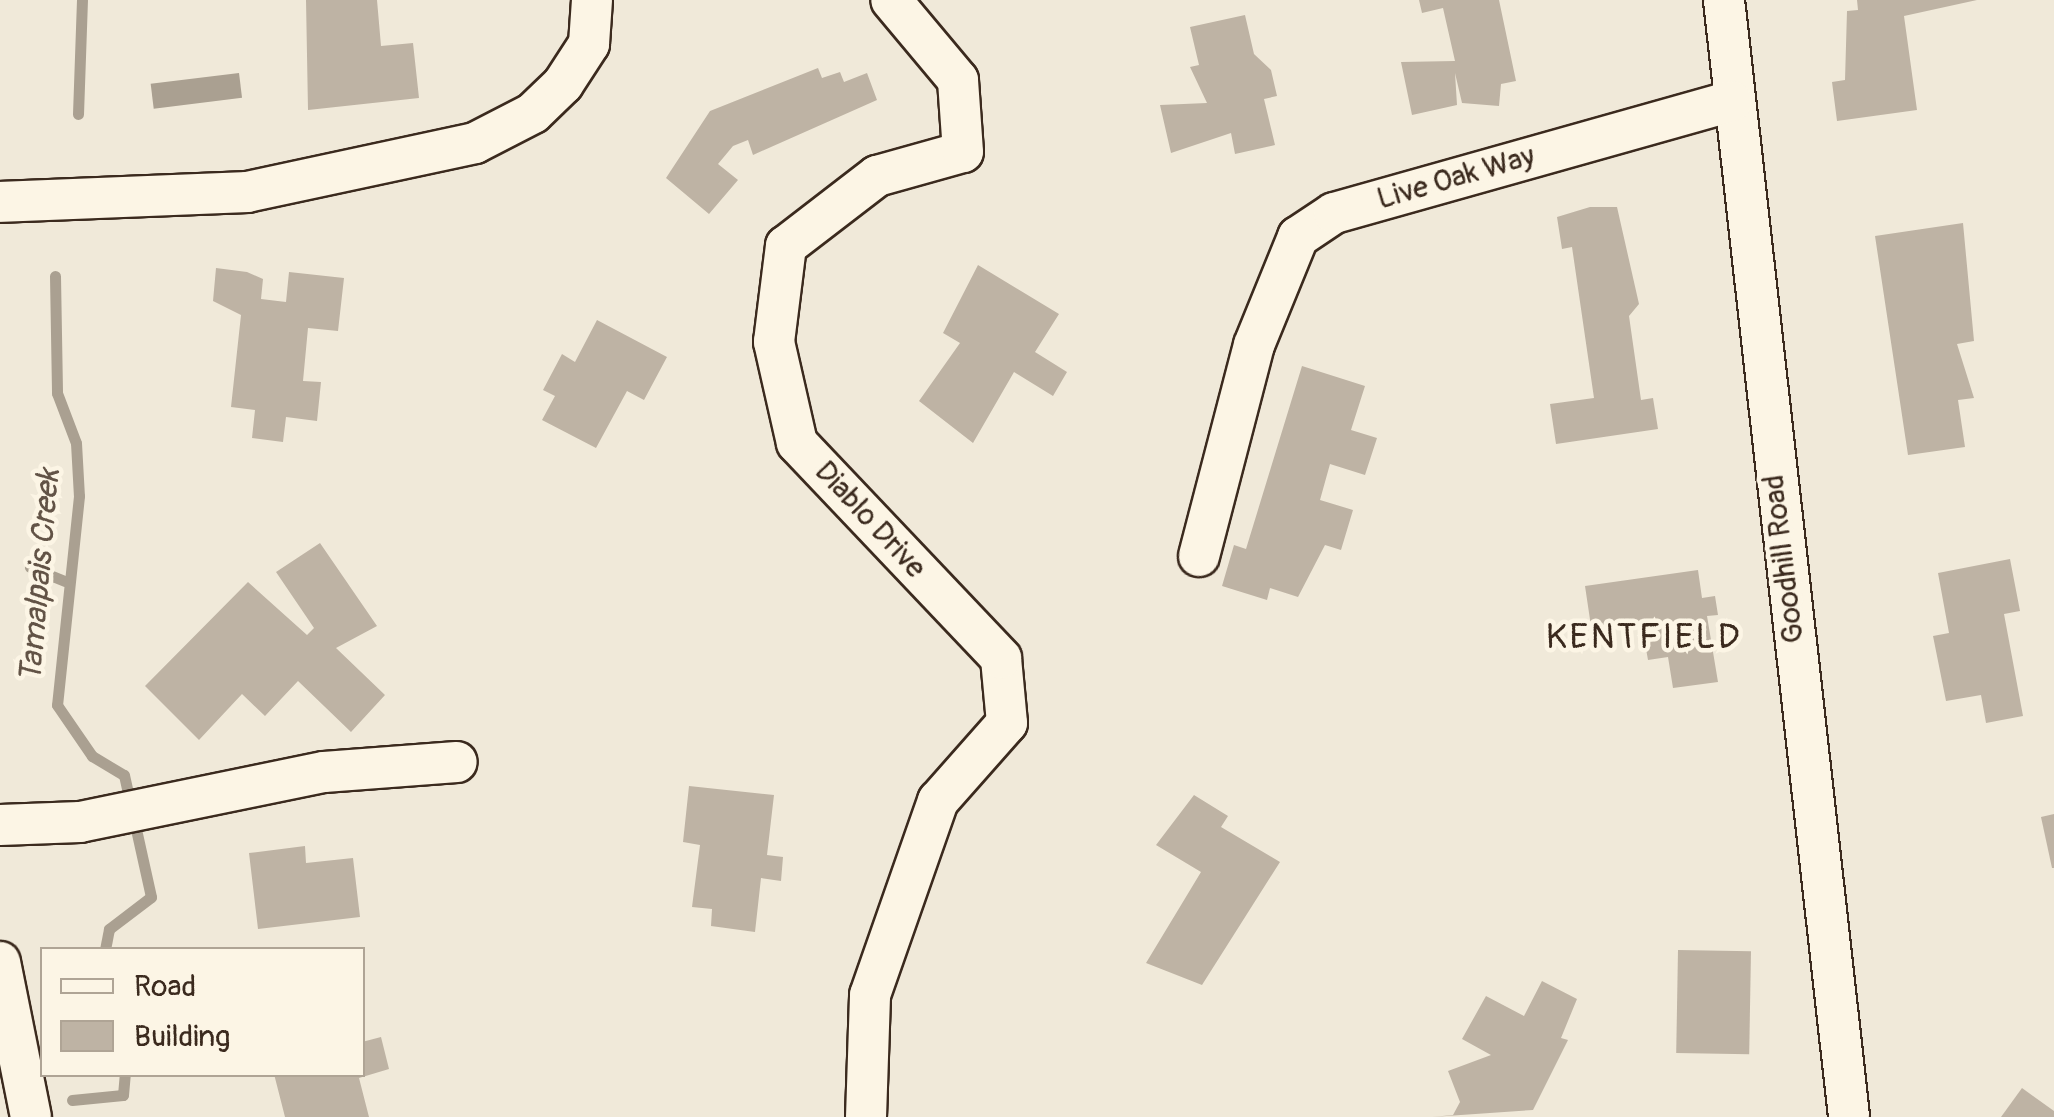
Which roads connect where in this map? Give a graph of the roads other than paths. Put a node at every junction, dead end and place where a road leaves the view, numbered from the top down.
1 (592, 0) edge
2 (892, 0) edge
3 (1724, 0) edge
4 (1732, 101) junction
5 (0, 202) edge
6 (1199, 556) dead end
7 (457, 762) dead end
8 (0, 825) edge
9 (0, 962) edge
10 (31, 1117) edge
11 (866, 1117) edge
12 (1849, 1117) edge

1 - 5 street
2 - 11 street, Diablo Drive
3 - 4 street, Goodhill Road
4 - 6 street, Live Oak Way
4 - 12 street, Goodhill Road
7 - 8 street
9 - 10 street

